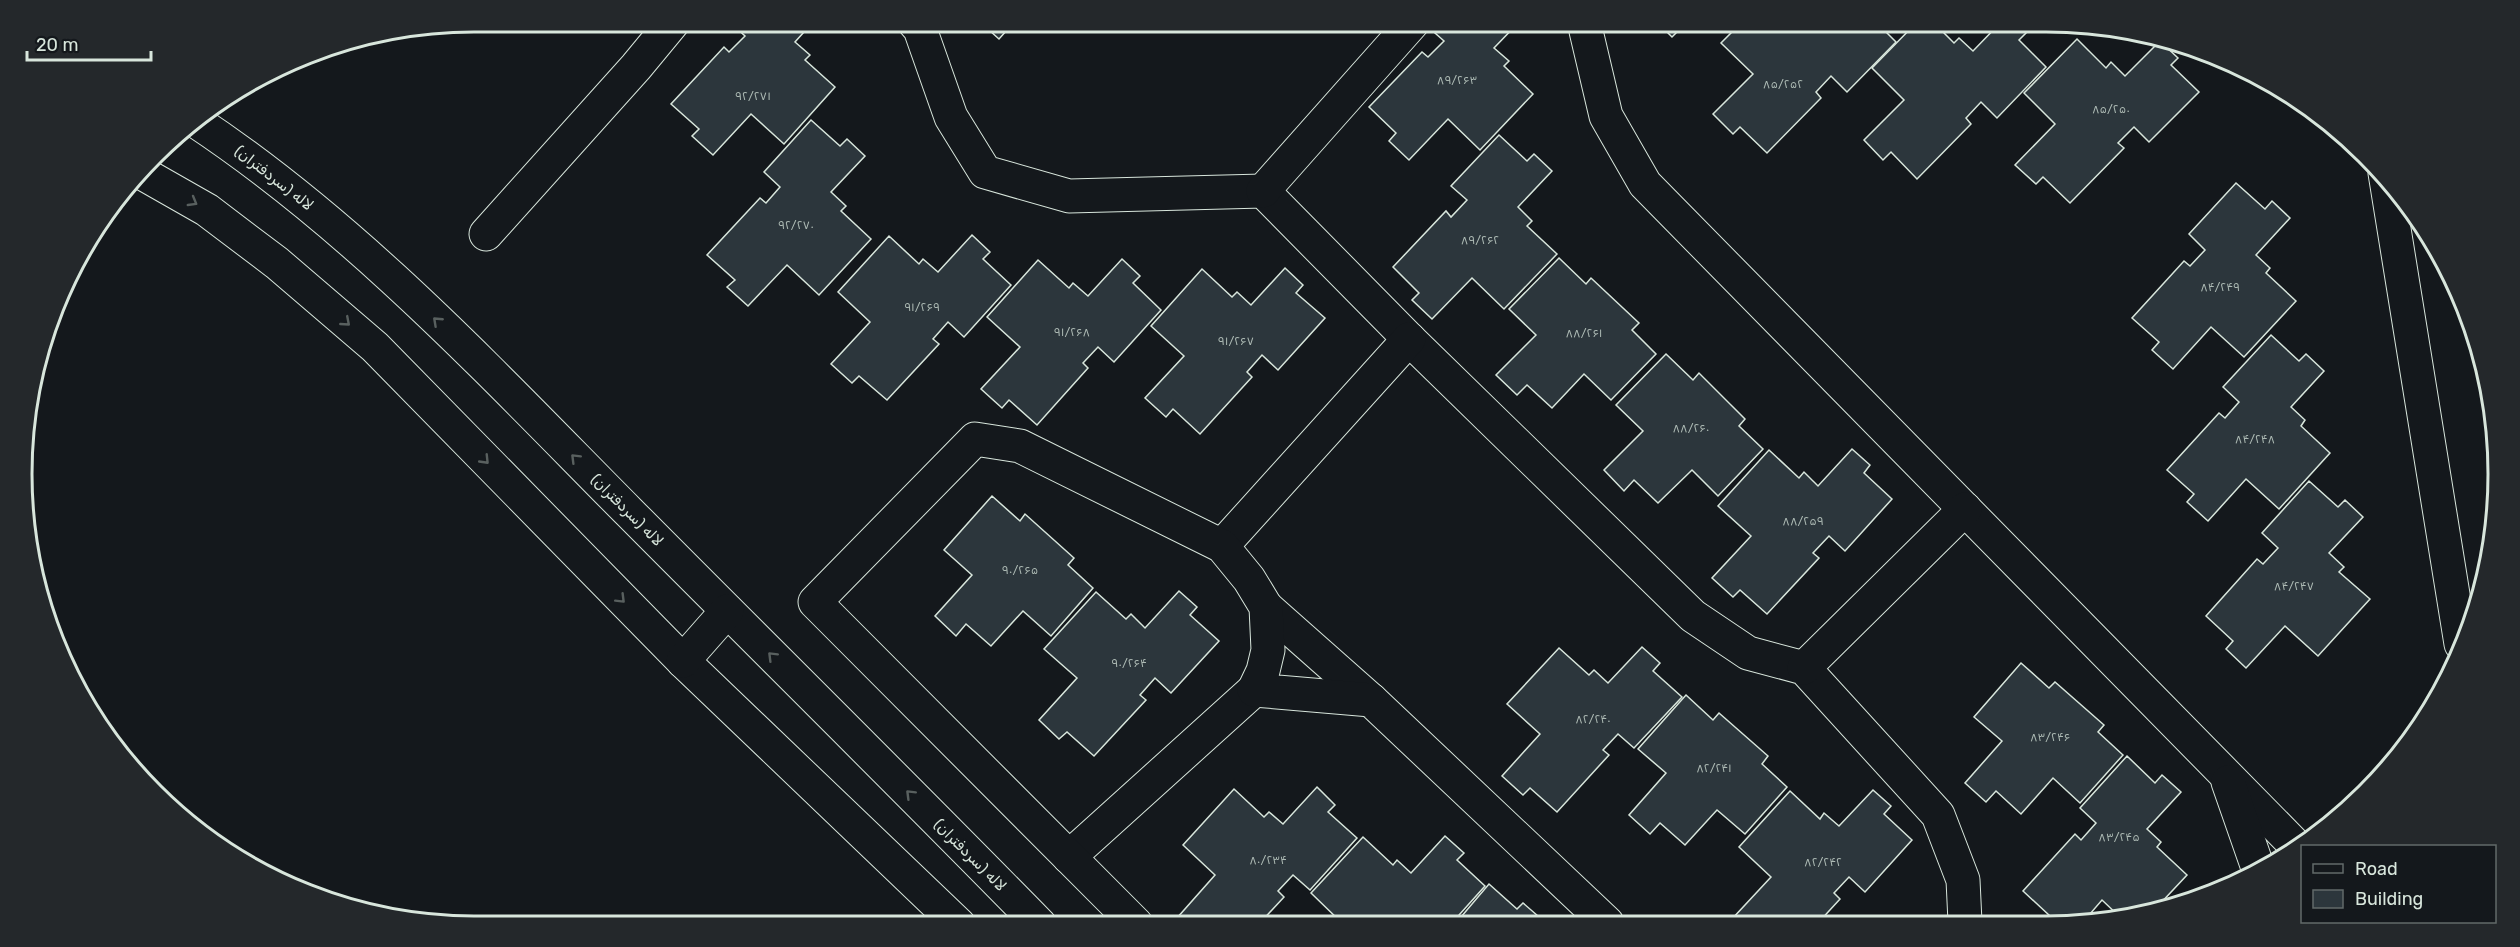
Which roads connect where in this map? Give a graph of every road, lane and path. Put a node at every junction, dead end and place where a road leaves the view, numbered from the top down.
1 (665, 32) edge
2 (921, 32) edge
3 (1404, 32) edge
4 (1586, 32) edge
5 (202, 125) edge
6 (147, 176) edge
7 (1263, 191) junction
8 (2388, 193) edge
9 (486, 234) dead end
10 (1409, 339) junction
11 (1965, 508) junction
12 (1222, 546) junction
13 (1266, 607) junction
14 (727, 611) junction
15 (2459, 632) edge
16 (683, 661) junction
17 (1804, 668) junction
18 (1254, 690) junction
19 (1371, 700) junction
20 (2225, 774) junction
21 (2291, 841) edge
22 (1069, 857) junction
23 (2256, 862) edge
24 (950, 916) edge
25 (1031, 916) edge
26 (1128, 916) edge
27 (1600, 916) edge
28 (1965, 916) edge

1 - 9 street
2 - 7 street
3 - 7 street
4 - 11 street
14 -> 5 street, لاله (سردفتران)
6 -> 16 street
7 - 10 street
8 - 15 street
10 - 12 street
10 - 17 street
11 - 17 street
11 - 20 street
12 - 13 street
12 - 22 street
13 - 18 street
13 - 19 street
14 - 16 street
25 -> 14 street, لاله (سردفتران)
16 - 24 street
17 - 28 street
18 - 19 street
18 - 22 street
19 - 27 street
20 - 21 street
20 - 23 street
22 - 26 street

